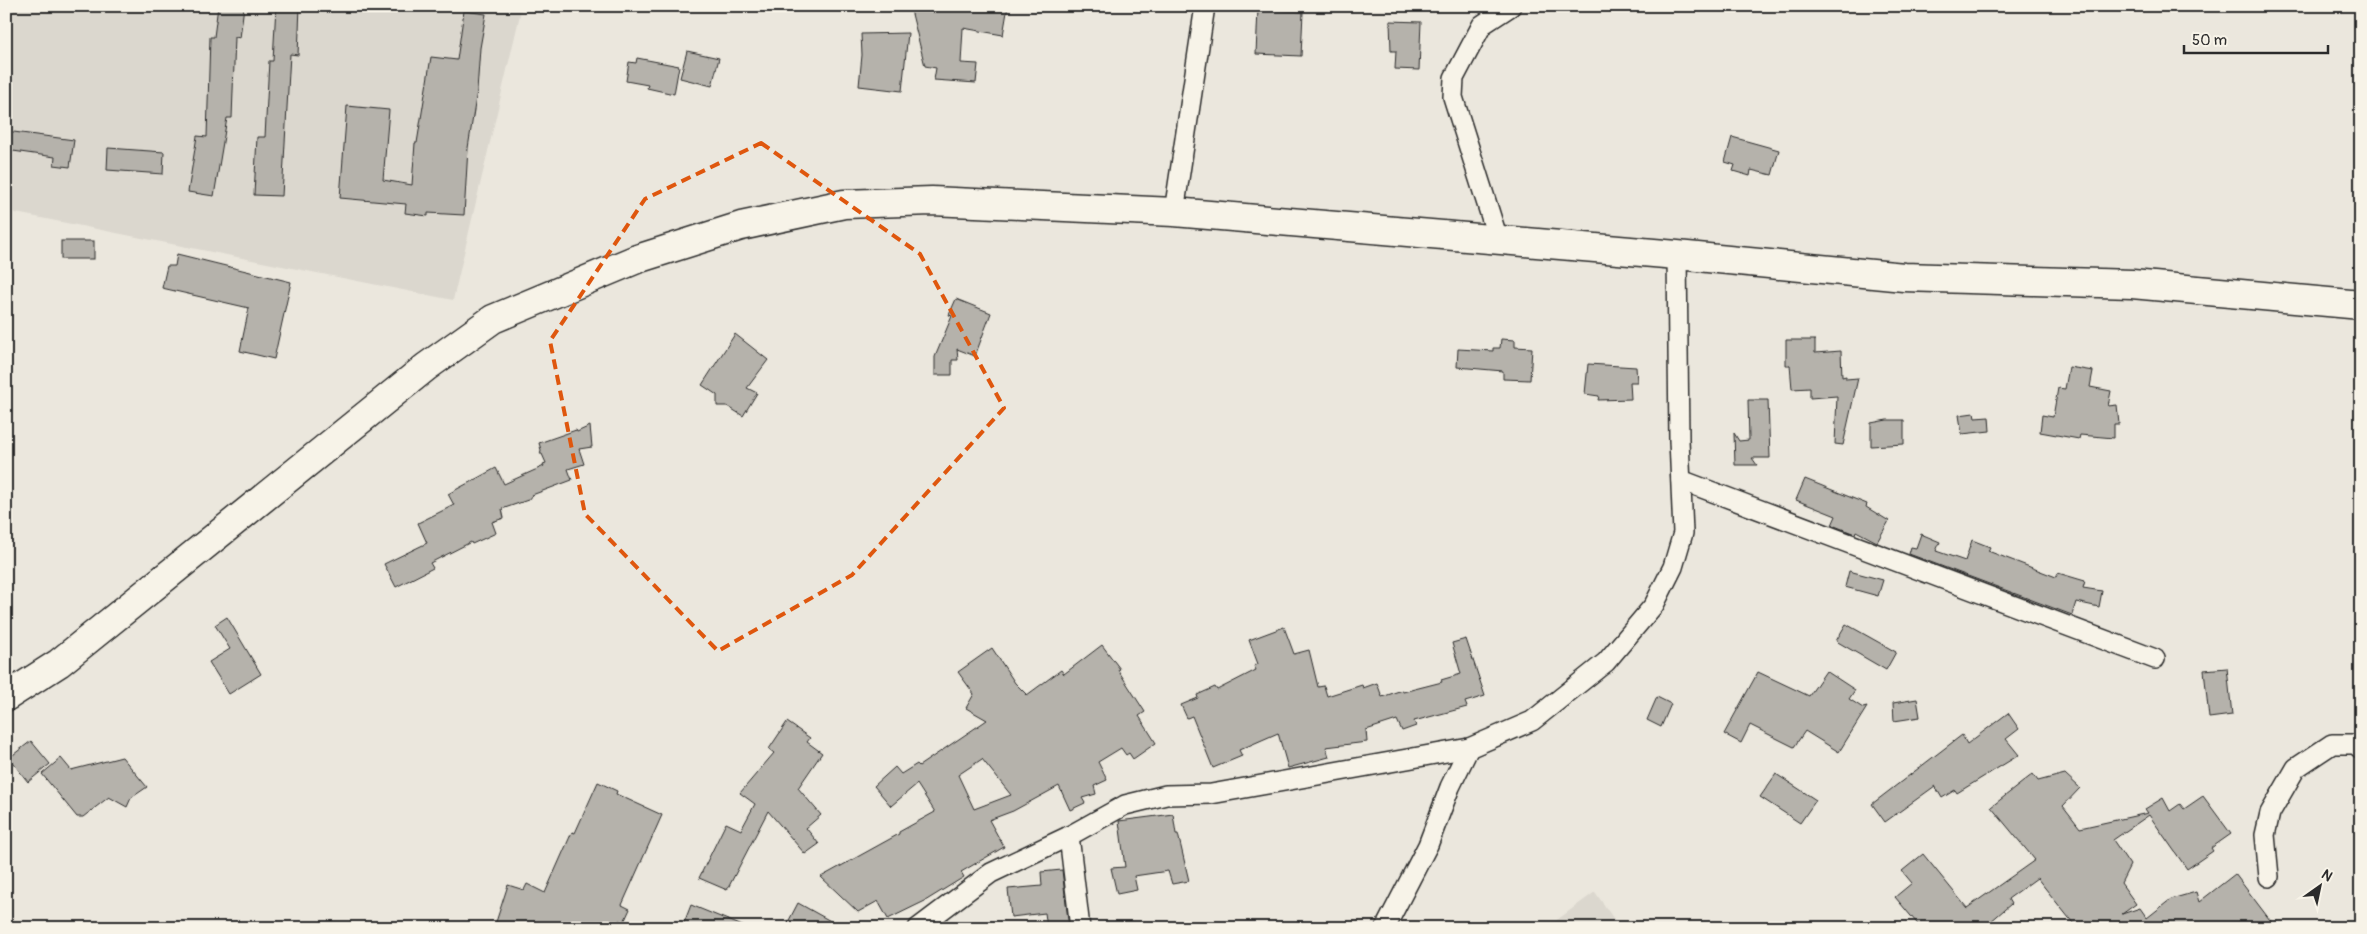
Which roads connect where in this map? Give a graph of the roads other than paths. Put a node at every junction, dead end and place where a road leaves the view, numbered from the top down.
1 (1205, 6) edge
2 (1511, 6) edge
3 (1174, 212) junction
4 (1498, 239) junction
5 (1677, 255) junction
6 (2361, 305) edge
7 (1681, 480) junction
8 (2155, 659) dead end
9 (6, 697) edge
10 (1469, 748) junction
11 (2361, 748) edge
12 (1069, 836) junction
13 (2269, 877) dead end
14 (918, 928) edge
15 (1080, 928) edge
16 (1385, 928) edge

1 - 3 street
2 - 4 street
3 - 4 highway
3 - 9 highway
4 - 5 highway
5 - 6 highway
5 - 7 street
7 - 8 street
7 - 10 street
10 - 12 street
10 - 16 street
11 - 13 street
12 - 14 street
12 - 15 street

